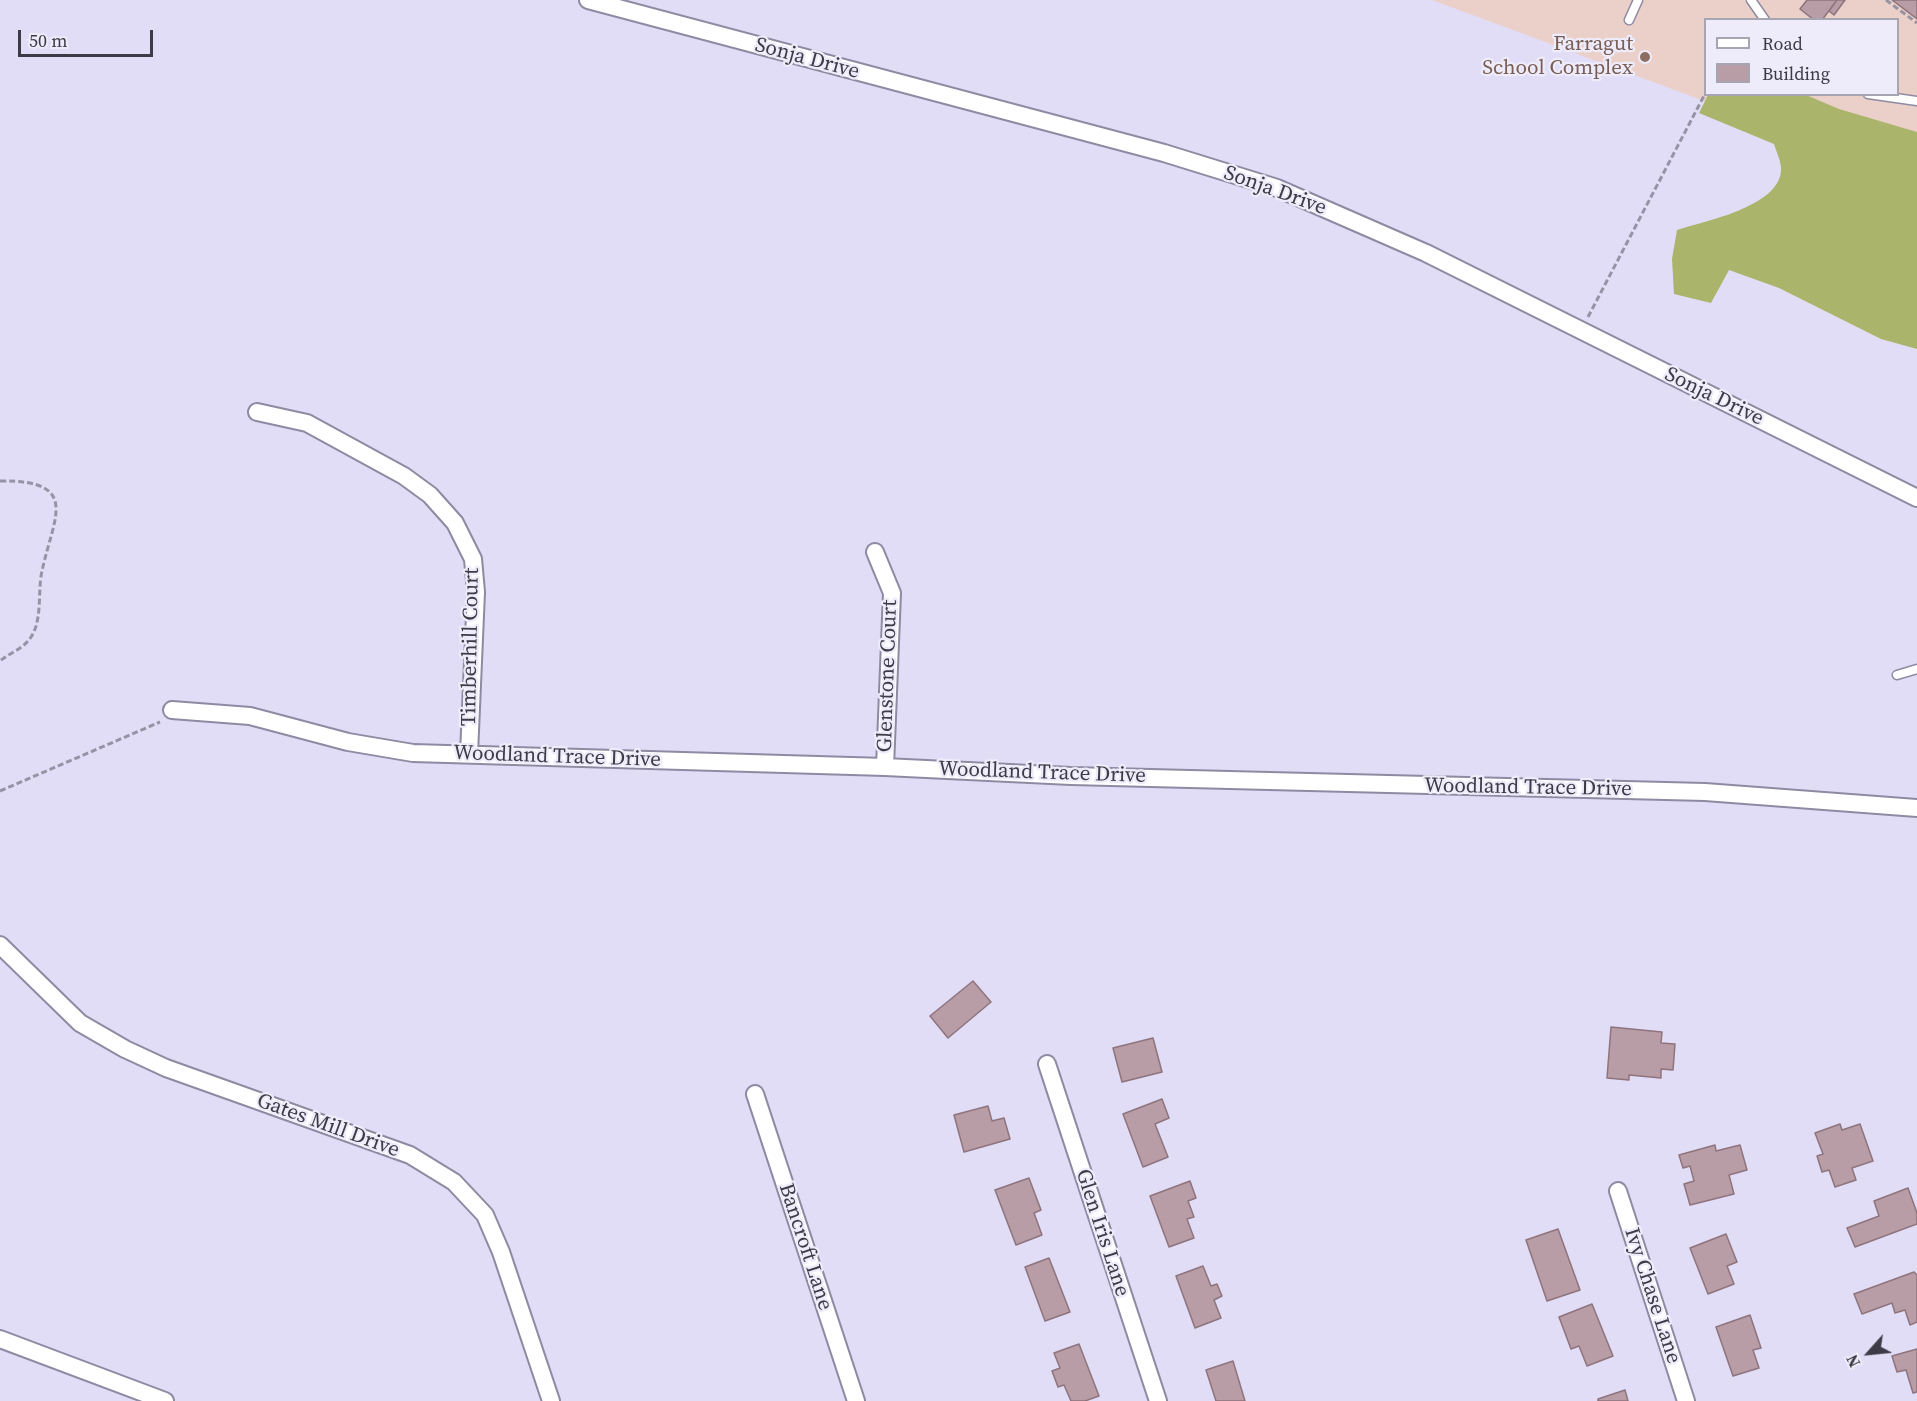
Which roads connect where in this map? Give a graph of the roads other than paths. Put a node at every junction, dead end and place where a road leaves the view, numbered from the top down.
1 (588, 0) edge
2 (1638, 0) edge
3 (1751, 0) edge
4 (1764, 18) edge
5 (1629, 20) dead end
6 (1882, 96) edge
7 (1917, 101) edge
8 (257, 412) dead end
9 (1917, 498) edge
10 (875, 552) dead end
11 (1917, 669) edge
12 (1897, 675) dead end
13 (171, 710) road end
14 (469, 754) junction
15 (885, 767) junction
16 (1917, 808) edge
17 (0, 945) edge
18 (1047, 1064) dead end
19 (755, 1094) dead end
20 (1618, 1191) dead end
21 (0, 1339) edge
22 (165, 1401) edge
23 (551, 1401) edge
24 (856, 1401) edge
25 (1158, 1401) edge
26 (1686, 1401) edge

1 - 9 street, Sonja Drive
2 - 5 lane
3 - 4 lane
6 - 7 lane
8 - 14 street, Timberhill Court
10 - 15 street, Glenstone Court
11 - 12 lane
13 - 14 street, Woodland Trace Drive
14 - 15 street, Woodland Trace Drive
15 - 16 street, Woodland Trace Drive
17 - 23 street, Gates Mill Drive
18 - 25 street, Glen Iris Lane
19 - 24 street, Bancroft Lane
20 - 26 street, Ivy Chase Lane
21 - 22 street

